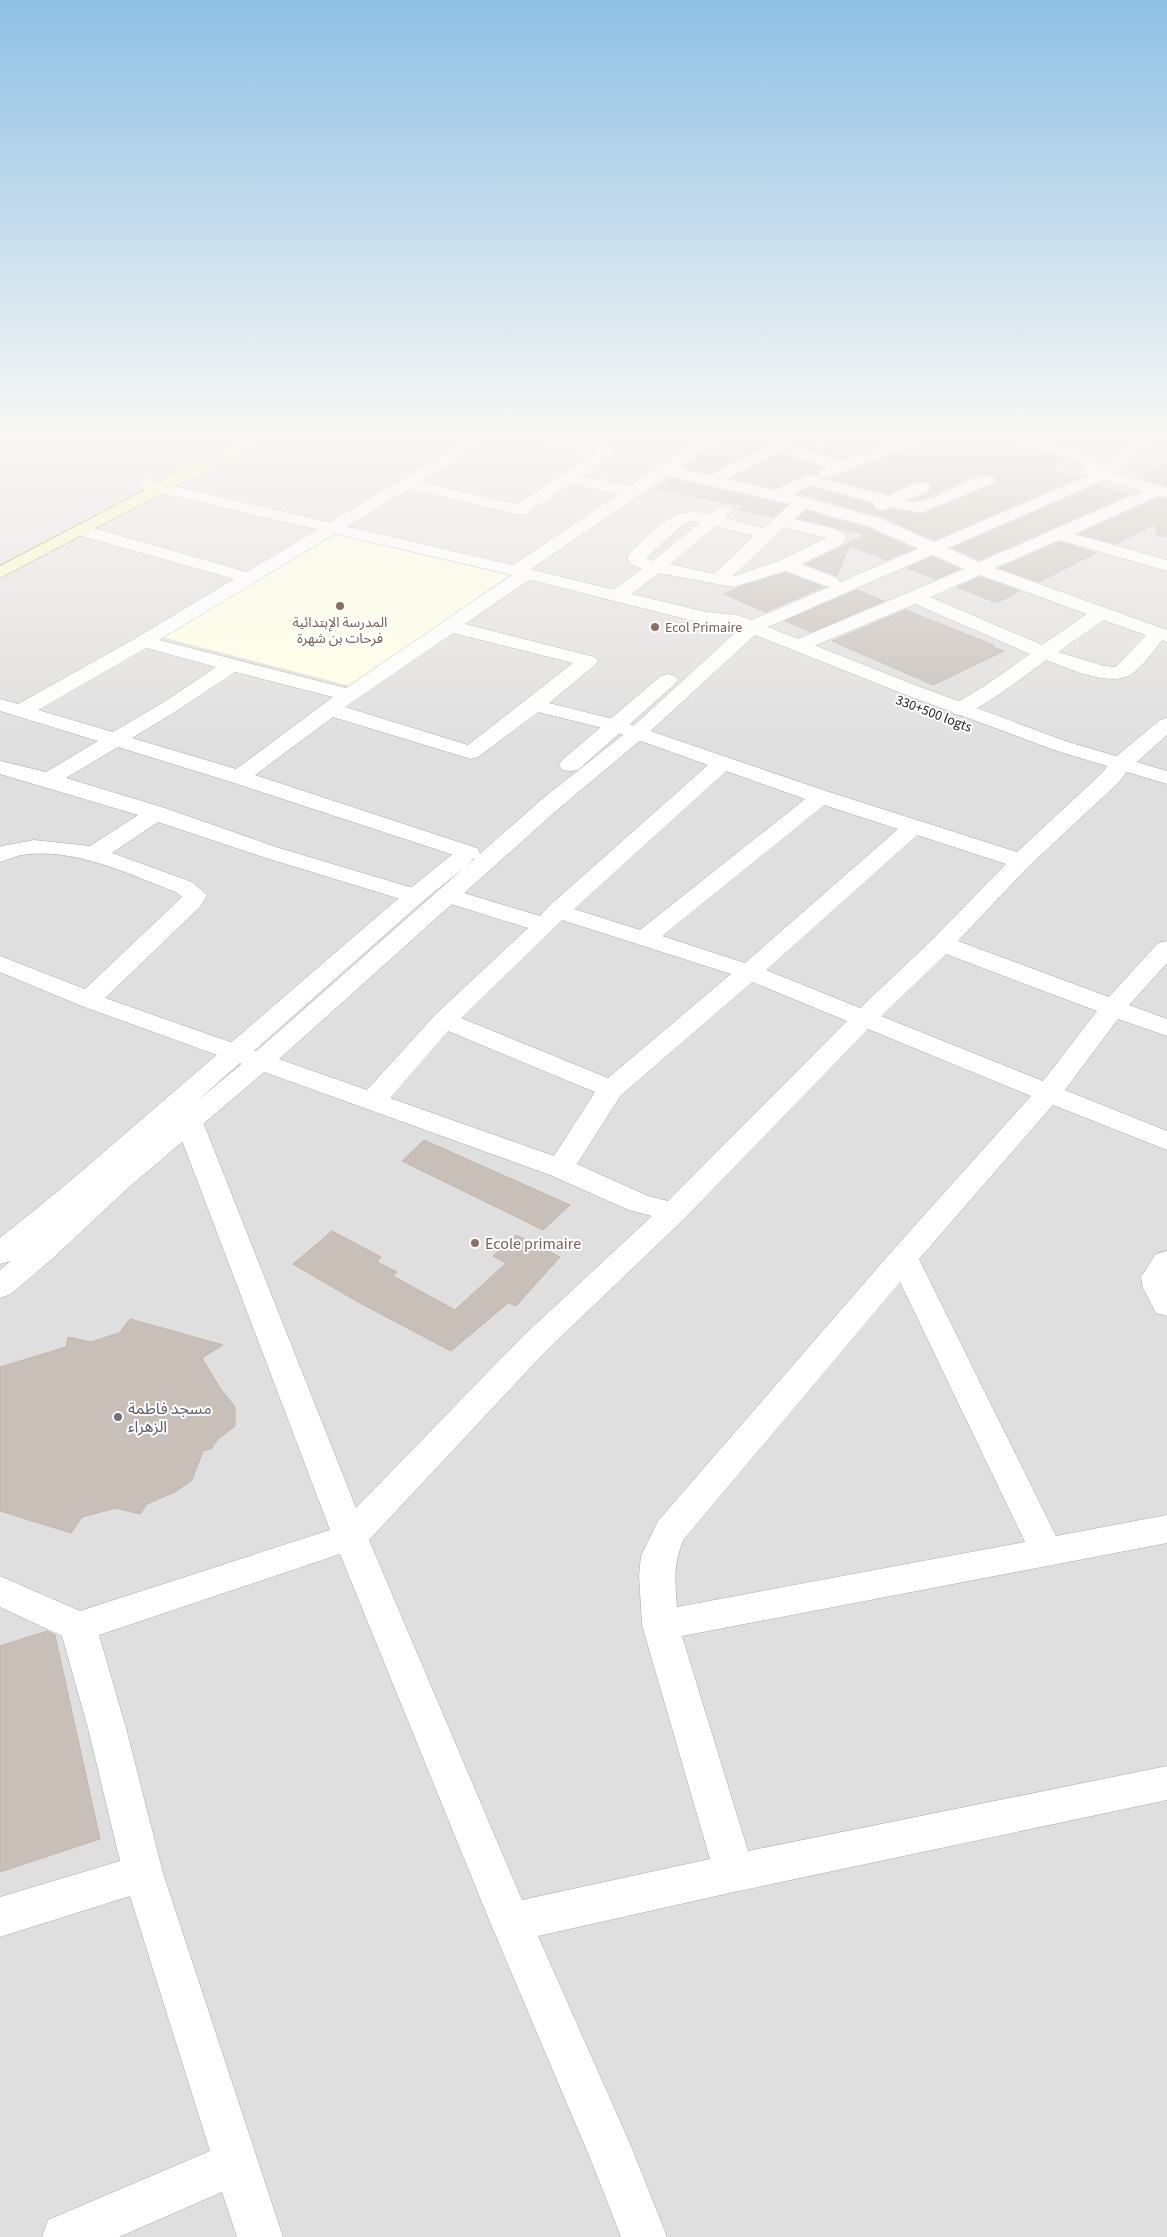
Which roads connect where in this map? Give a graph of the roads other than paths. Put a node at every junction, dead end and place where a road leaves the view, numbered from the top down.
1 (46, 540) edge
2 (64, 540) edge
3 (120, 540) edge
4 (310, 540) edge
5 (385, 540) edge
6 (565, 540) edge
7 (654, 540) edge
8 (759, 540) edge
9 (836, 540) edge
10 (916, 540) edge
11 (937, 540) edge
12 (1042, 540) edge
13 (1078, 540) edge
14 (927, 545) junction
15 (0, 563) edge
16 (785, 564) junction
17 (657, 566) junction
18 (1167, 566) edge
19 (980, 569) junction
20 (521, 572) junction
21 (0, 574) edge
22 (248, 578) junction
23 (718, 580) junction
24 (831, 582) junction
25 (617, 596) junction
26 (915, 597) junction
27 (1100, 614) junction
28 (449, 626) junction
29 (732, 627) junction
30 (1162, 634) edge
31 (143, 642) junction
32 (800, 645) junction
33 (1044, 652) junction
34 (231, 665) junction
35 (349, 695) junction
36 (0, 704) edge
37 (969, 704) junction
38 (534, 705) junction
39 (330, 709) junction
40 (21, 711) junction
41 (1167, 724) edge
42 (625, 729) junction
43 (114, 739) junction
44 (722, 763) junction
45 (0, 767) edge
46 (1115, 771) junction
47 (239, 776) junction
48 (1167, 778) edge
49 (50, 779) junction
50 (1167, 796) edge
51 (822, 797) junction
52 (157, 813) junction
53 (913, 827) junction
54 (469, 852) junction
55 (94, 854) junction
56 (0, 855) edge
57 (1022, 861) junction
58 (415, 896) junction
59 (446, 896) junction
60 (551, 918) junction
61 (645, 938) junction
62 (942, 944) junction
63 (1167, 948) edge
64 (0, 963) edge
65 (749, 972) junction
66 (88, 1000) junction
67 (1112, 1009) junction
68 (865, 1017) junction
69 (444, 1020) junction
70 (1167, 1028) edge
71 (248, 1057) junction
72 (611, 1089) junction
73 (1049, 1092) junction
74 (372, 1101) junction
75 (189, 1122) junction
76 (1167, 1141) edge
77 (560, 1168) junction
78 (674, 1212) junction
79 (20, 1248) edge
80 (903, 1258) junction
81 (1167, 1261) edge
82 (0, 1287) edge
83 (1167, 1305) edge
84 (1167, 1529) edge
85 (350, 1537) junction
86 (1047, 1552) junction
87 (0, 1591) edge
88 (660, 1624) junction
89 (78, 1627) junction
90 (1167, 1783) edge
91 (734, 1872) junction
92 (143, 1873) junction
93 (0, 1917) edge
94 (510, 1922) junction
95 (237, 2162) junction
96 (65, 2237) edge
97 (260, 2237) edge
98 (644, 2237) edge

1 - 15 main road
2 - 21 main road
3 - 22 street
4 - 22 street
5 - 20 street
6 - 20 street
7 - 17 street
8 - 23 street
9 - 16 street
10 - 14 street
11 - 14 street
12 - 19 street
13 - 18 street
14 - 19 street
14 - 24 street
14 - 29 street
16 - 23 street
16 - 24 street
17 - 23 street
17 - 25 street
19 - 26 street
19 - 27 street
20 - 25 street
20 - 28 street
22 - 31 street
24 - 29 street
25 - 29 street
26 - 32 street
26 - 33 street
27 - 30 street
27 - 33 street
28 - 35 street
28 - 38 street
29 - 32 street
29 - 42 street
29 - 46 street, 330+500 logts
30 - 33 street
31 - 34 street
31 - 40 street
32 - 37 street
33 - 37 street
34 - 35 street
34 - 43 street
35 - 39 street
36 - 40 street
37 - 46 street
38 - 39 street
38 - 42 street
39 - 47 street
40 - 43 street
41 - 46 street
42 - 44 street
42 - 54 street
42 - 59 street
43 - 47 street
43 - 49 street
44 - 51 street
44 - 60 street
45 - 49 street
46 - 48 street
46 - 50 street, 330+500 logts
46 - 57 street
47 - 54 street
49 - 52 street
51 - 53 street
51 - 61 street
52 - 55 street
52 - 58 street
53 - 57 street
53 - 65 street
54 - 58 street
55 - 56 street
55 - 66 street
57 - 62 street
58 - 71 street
59 - 60 street
59 - 71 street
60 - 61 street
60 - 69 street
61 - 65 street
62 - 67 street
62 - 68 street
63 - 67 street
64 - 66 street
65 - 68 street
65 - 72 street
66 - 71 street
67 - 70 street
67 - 73 street
68 - 73 street
68 - 78 street
69 - 72 street
69 - 74 street
71 - 74 street
71 - 75 street
71 - 79 street
72 - 77 street
73 - 76 street
73 - 80 street
74 - 77 street
75 - 79 street
75 - 85 street
77 - 78 street
78 - 85 street
79 - 82 street
80 - 86 street
80 - 88 street
81 - 83 street
84 - 86 street
85 - 89 street
85 - 94 street
86 - 88 street
87 - 89 street
88 - 91 street
89 - 92 street
90 - 91 street
91 - 94 street
92 - 93 street
92 - 95 street
94 - 98 street
95 - 96 street
95 - 97 street

